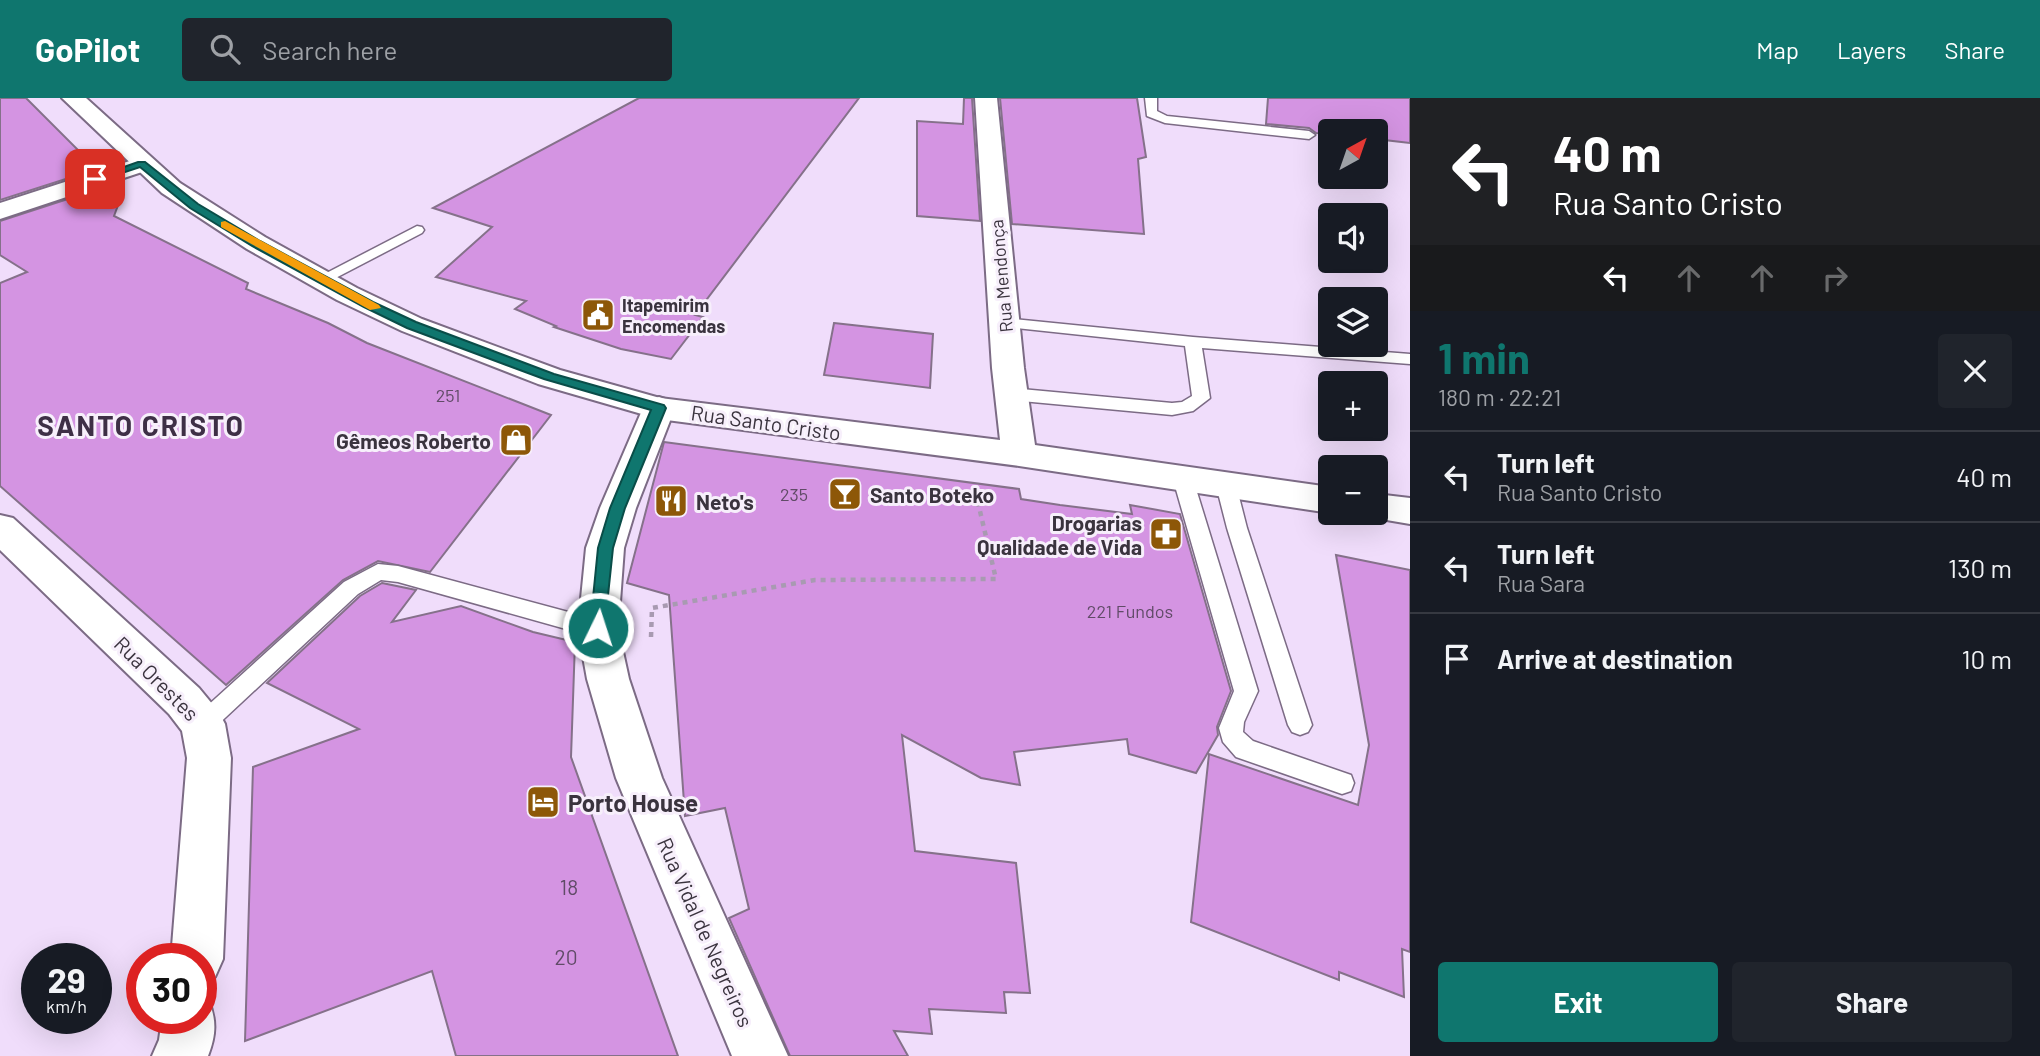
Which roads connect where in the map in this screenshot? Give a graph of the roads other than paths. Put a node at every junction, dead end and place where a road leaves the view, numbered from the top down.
1 (73, 98) edge
2 (986, 98) edge
3 (1151, 98) edge
4 (1309, 135) dead end
5 (142, 164) junction
6 (0, 211) edge
7 (416, 230) dead end
8 (321, 280) junction
9 (1004, 323) junction
10 (1193, 342) junction
11 (1410, 359) edge
12 (1012, 394) junction
13 (659, 408) junction
14 (1019, 454) junction
15 (1183, 479) junction
16 (1226, 485) junction
17 (1318, 498) edge
18 (1388, 508) edge
19 (1410, 511) edge
20 (0, 528) edge
21 (598, 628) junction
22 (203, 724) junction
23 (1300, 725) dead end
24 (1342, 783) dead end
25 (198, 943) edge
26 (187, 1034) edge
27 (180, 1056) edge
28 (760, 1056) edge

1 - 5 main road, Rua Santo Cristo
2 - 9 main road, Rua Mendonça
3 - 4 lane
5 - 6 main road
5 - 8 main road, Rua Santo Cristo
7 - 8 lane
8 - 13 main road, Rua Santo Cristo
9 - 10 lane
9 - 12 main road, Rua Mendonça
10 - 11 lane
10 - 12 lane
12 - 14 main road, Rua Mendonça
13 - 14 main road, Rua Santo Cristo
13 - 21 main road, Rua Vidal de Negreiros
14 - 15 main road, Rua Santo Cristo
15 - 16 main road, Rua Santo Cristo
15 - 24 lane
16 - 17 main road, Rua Santo Cristo
16 - 23 lane
18 - 19 main road
20 - 22 main road, Rua Orestes
21 - 22 lane
21 - 28 main road, Rua Vidal de Negreiros
22 - 25 main road, Rua Orestes
26 - 27 main road

